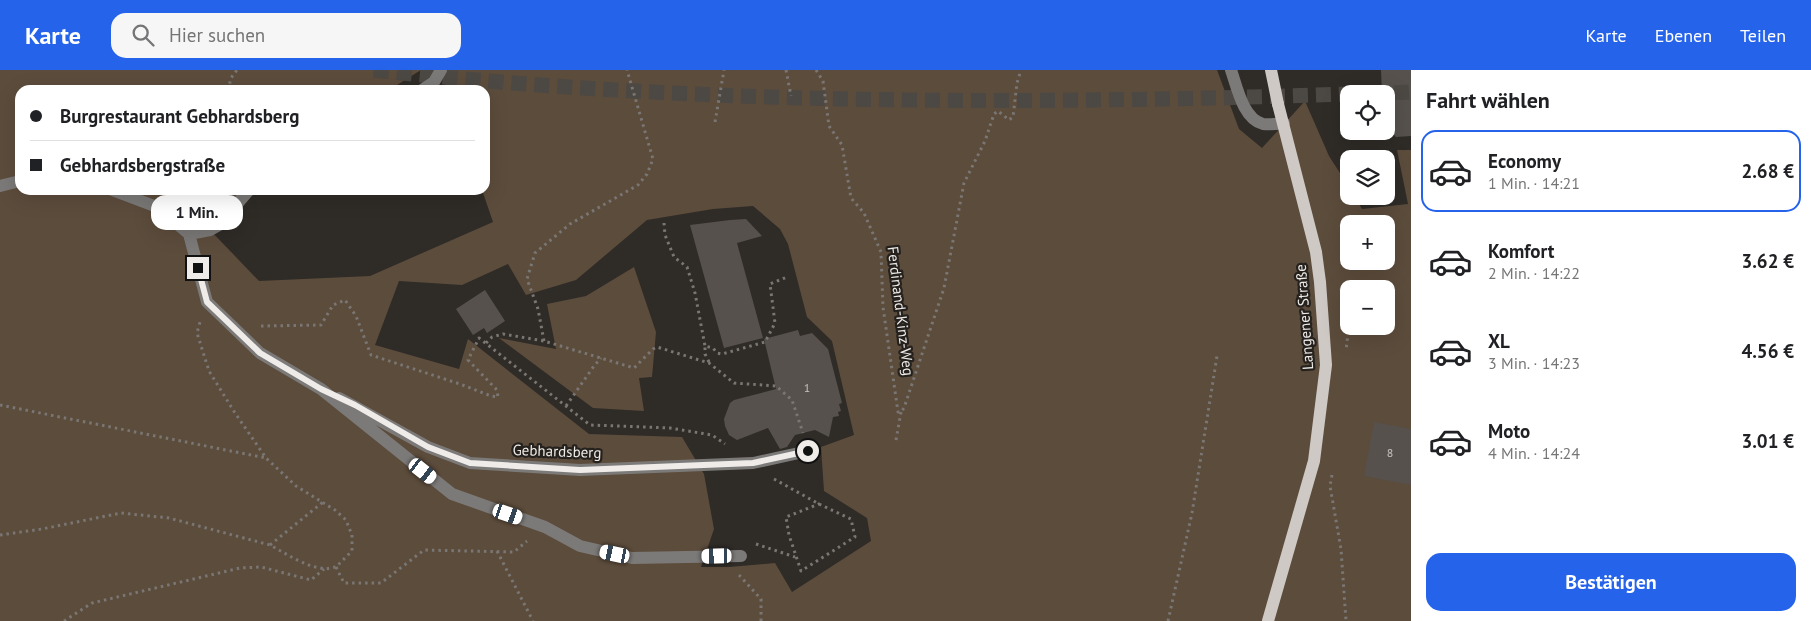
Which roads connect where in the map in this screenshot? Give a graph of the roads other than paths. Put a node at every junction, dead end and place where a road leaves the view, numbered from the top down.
1 (441, 70) edge
2 (1231, 70) edge
3 (1271, 70) edge
4 (430, 85) edge
5 (1284, 123) junction
6 (15, 182) edge
7 (0, 186) edge
8 (125, 195) edge
9 (245, 195) edge
10 (189, 234) junction
11 (321, 389) junction
12 (808, 451) road end
13 (737, 556) road end
14 (1268, 621) edge

1 - 4 street
2 - 5 street
3 - 5 main road, Langener Straße, bridge
5 - 14 main road, Langener Straße
6 - 7 street
8 - 10 street
9 - 10 street
10 - 11 street, Gebhardsberg
11 - 12 street, Gebhardsberg
11 - 13 street, Gebhardsberg

